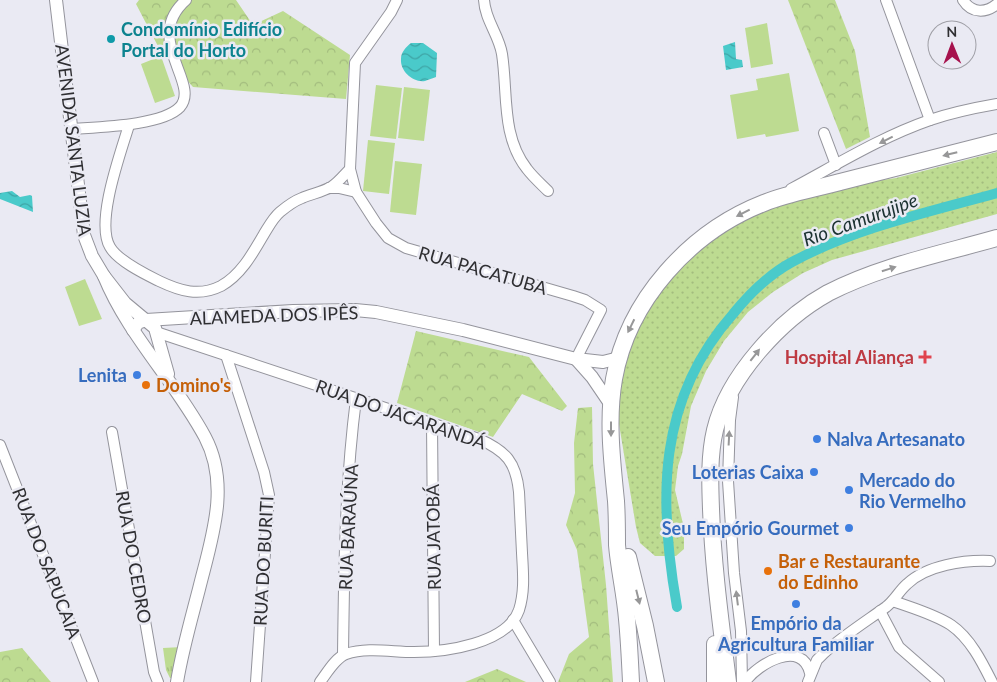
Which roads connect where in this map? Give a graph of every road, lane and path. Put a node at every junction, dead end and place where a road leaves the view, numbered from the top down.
1 (56, 0) edge
2 (186, 0) edge
3 (397, 0) edge
4 (484, 0) edge
5 (886, 0) edge
6 (964, 0) edge
7 (997, 4) edge
8 (997, 104) edge
9 (930, 120) junction
10 (129, 125) junction
11 (71, 128) junction
12 (824, 133) dead end
13 (997, 142) edge
14 (836, 165) junction
15 (350, 169) junction
16 (329, 188) junction
17 (356, 192) junction
18 (548, 192) dead end
19 (764, 203) junction
20 (997, 238) edge
21 (104, 276) junction
22 (146, 320) junction
23 (133, 330) junction
24 (157, 338) junction
25 (146, 348) junction
26 (226, 355) junction
27 (619, 358) junction
28 (576, 359) junction
29 (172, 385) junction
30 (734, 386) junction
31 (356, 399) junction
32 (611, 405) junction
33 (432, 423) junction
34 (112, 432) dead end
35 (0, 445) edge
36 (617, 516) junction
37 (990, 560) dead end
38 (716, 587) junction
39 (893, 601) junction
40 (880, 612) junction
41 (627, 618) junction
42 (513, 620) junction
43 (434, 651) junction
44 (343, 655) junction
45 (809, 678) edge
46 (92, 682) edge
47 (158, 682) edge
48 (177, 682) edge
49 (256, 682) edge
50 (320, 682) edge
51 (550, 682) edge
52 (631, 682) edge
53 (643, 682) edge
54 (656, 682) edge
55 (715, 682) edge
56 (728, 682) edge
57 (743, 682) edge
58 (939, 682) edge
59 (992, 682) edge

1 - 11 street, AVENIDA SANTA LUZIA
2 - 10 street
3 - 15 street, RUA PACATUBA
4 - 18 street
5 - 9 street
6 - 7 street
8 - 9 street
9 -> 14 street
10 - 11 street
10 - 16 street
11 - 21 street, AVENIDA SANTA LUZIA
12 - 14 street
13 -> 19 main road
14 - 19 street
15 - 16 street
15 - 17 street, RUA PACATUBA
16 - 17 street
17 - 28 street, RUA PACATUBA
19 -> 27 main road
30 -> 20 main road
21 - 22 street, AVENIDA SANTA LUZIA
21 - 23 street, AVENIDA SANTA LUZIA
22 - 23 street
22 - 24 street, AVENIDA SANTA LUZIA
22 - 28 street, ALAMEDA DOS IPÊS
23 - 25 street, AVENIDA SANTA LUZIA
24 - 25 street
24 - 26 street, RUA DO JACARANDÁ
24 - 29 street, AVENIDA SANTA LUZIA
25 - 29 street, AVENIDA SANTA LUZIA
26 - 31 street, RUA DO JACARANDÁ
26 - 49 street, RUA DO BURITI
27 - 28 street, ALAMEDA DOS IPÊS
27 - 32 main road
28 - 32 street
29 - 48 street, AVENIDA SANTA LUZIA
30 - 38 main road
57 -> 30 street
31 - 33 street, RUA DO JACARANDÁ
31 - 44 street, RUA BARAÚNA
32 -> 36 main road
33 - 42 street, RUA DO JACARANDÁ
33 - 43 street, RUA JATOBÁ
34 - 47 street, RUA DO CEDRO
35 - 46 street, RUA DO SAPUCAIA
36 - 41 main road
36 -> 54 main road
37 - 39 street
38 - 55 main road
38 - 56 main road
39 - 40 street
39 - 59 street
40 - 45 street
40 - 58 street
41 - 52 main road
41 - 53 main road
42 - 43 street
42 - 51 street
43 - 44 street
44 - 50 street
45 - 57 street

